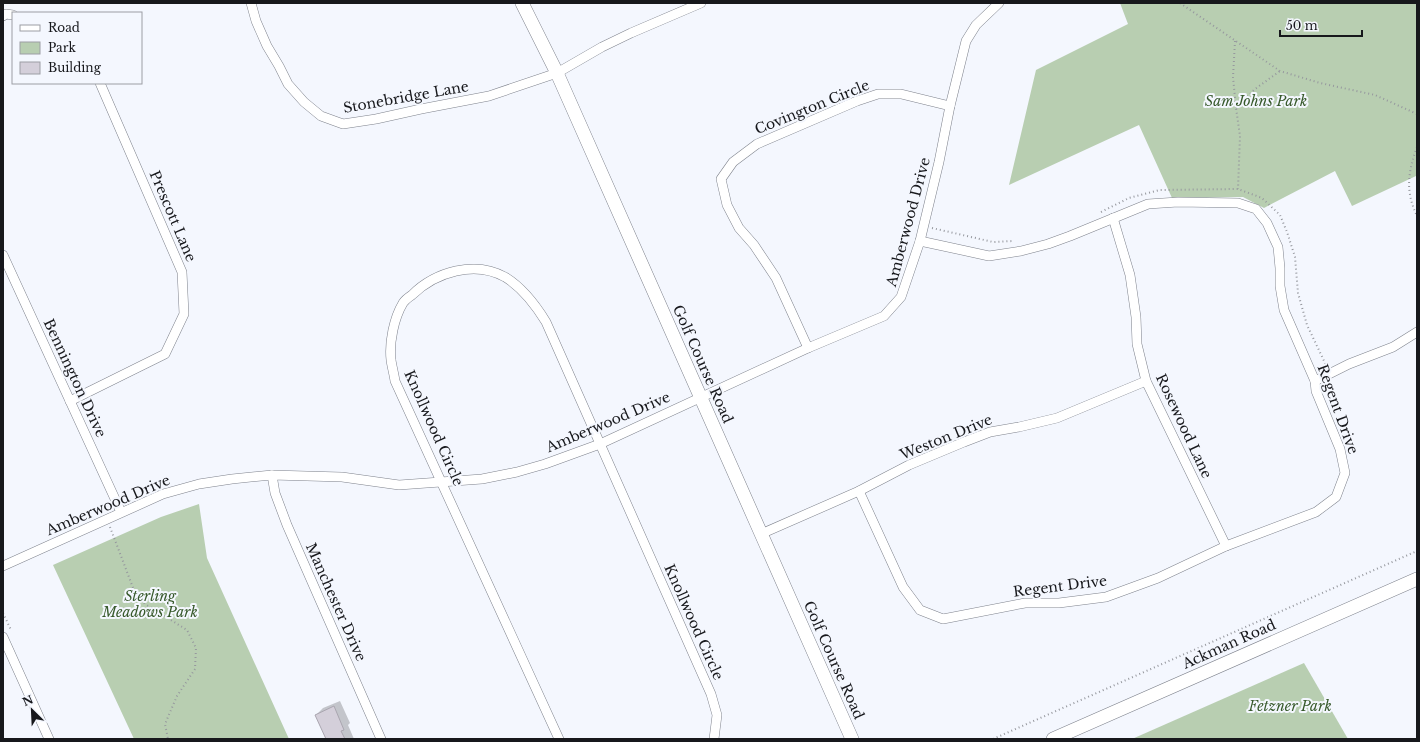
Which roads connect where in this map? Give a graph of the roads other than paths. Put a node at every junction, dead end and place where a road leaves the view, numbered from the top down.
1 (251, 3) edge
2 (522, 3) edge
3 (701, 3) edge
4 (999, 3) edge
5 (557, 73) junction
6 (100, 84) edge
7 (950, 106) junction
8 (1113, 218) junction
9 (920, 241) junction
10 (3, 255) edge
11 (1417, 332) edge
12 (808, 348) junction
13 (1315, 381) junction
14 (1146, 382) junction
15 (701, 398) junction
16 (70, 401) junction
17 (600, 444) junction
18 (272, 474) junction
19 (442, 482) junction
20 (859, 491) junction
21 (121, 512) junction
22 (761, 534) junction
23 (1226, 546) junction
24 (3, 566) edge
25 (1417, 579) edge
26 (3, 637) edge
27 (49, 739) edge
28 (381, 739) edge
29 (559, 739) edge
30 (714, 739) edge
31 (852, 739) edge
32 (1053, 739) edge

1 - 5 street, Stonebridge Lane
2 - 5 street, Golf Course Road
3 - 5 street, Stonebridge Lane
4 - 7 street, Amberwood Drive
5 - 15 street, Golf Course Road
6 - 16 street, Prescott Lane
7 - 9 street, Amberwood Drive
7 - 12 street, Covington Circle
8 - 9 street, Regent Drive
8 - 13 street, Regent Drive
8 - 14 street, Rosewood Lane
9 - 12 street, Amberwood Drive
10 - 16 street, Bennington Drive
11 - 13 street
12 - 15 street, Amberwood Drive
13 - 23 street, Regent Drive
14 - 20 street, Weston Drive
14 - 23 street, Rosewood Lane
15 - 17 street, Amberwood Drive
15 - 22 street, Golf Course Road
16 - 21 street, Bennington Drive
17 - 19 street, Amberwood Drive
17 - 19 street, Knollwood Circle
17 - 30 street, Knollwood Circle
18 - 19 street, Amberwood Drive
18 - 21 street, Amberwood Drive
18 - 28 street, Manchester Drive
19 - 29 street, Knollwood Circle
20 - 22 street, Weston Drive
20 - 23 street, Regent Drive
21 - 24 street, Amberwood Drive
22 - 31 street, Golf Course Road
25 - 32 street, Ackman Road
26 - 27 street

